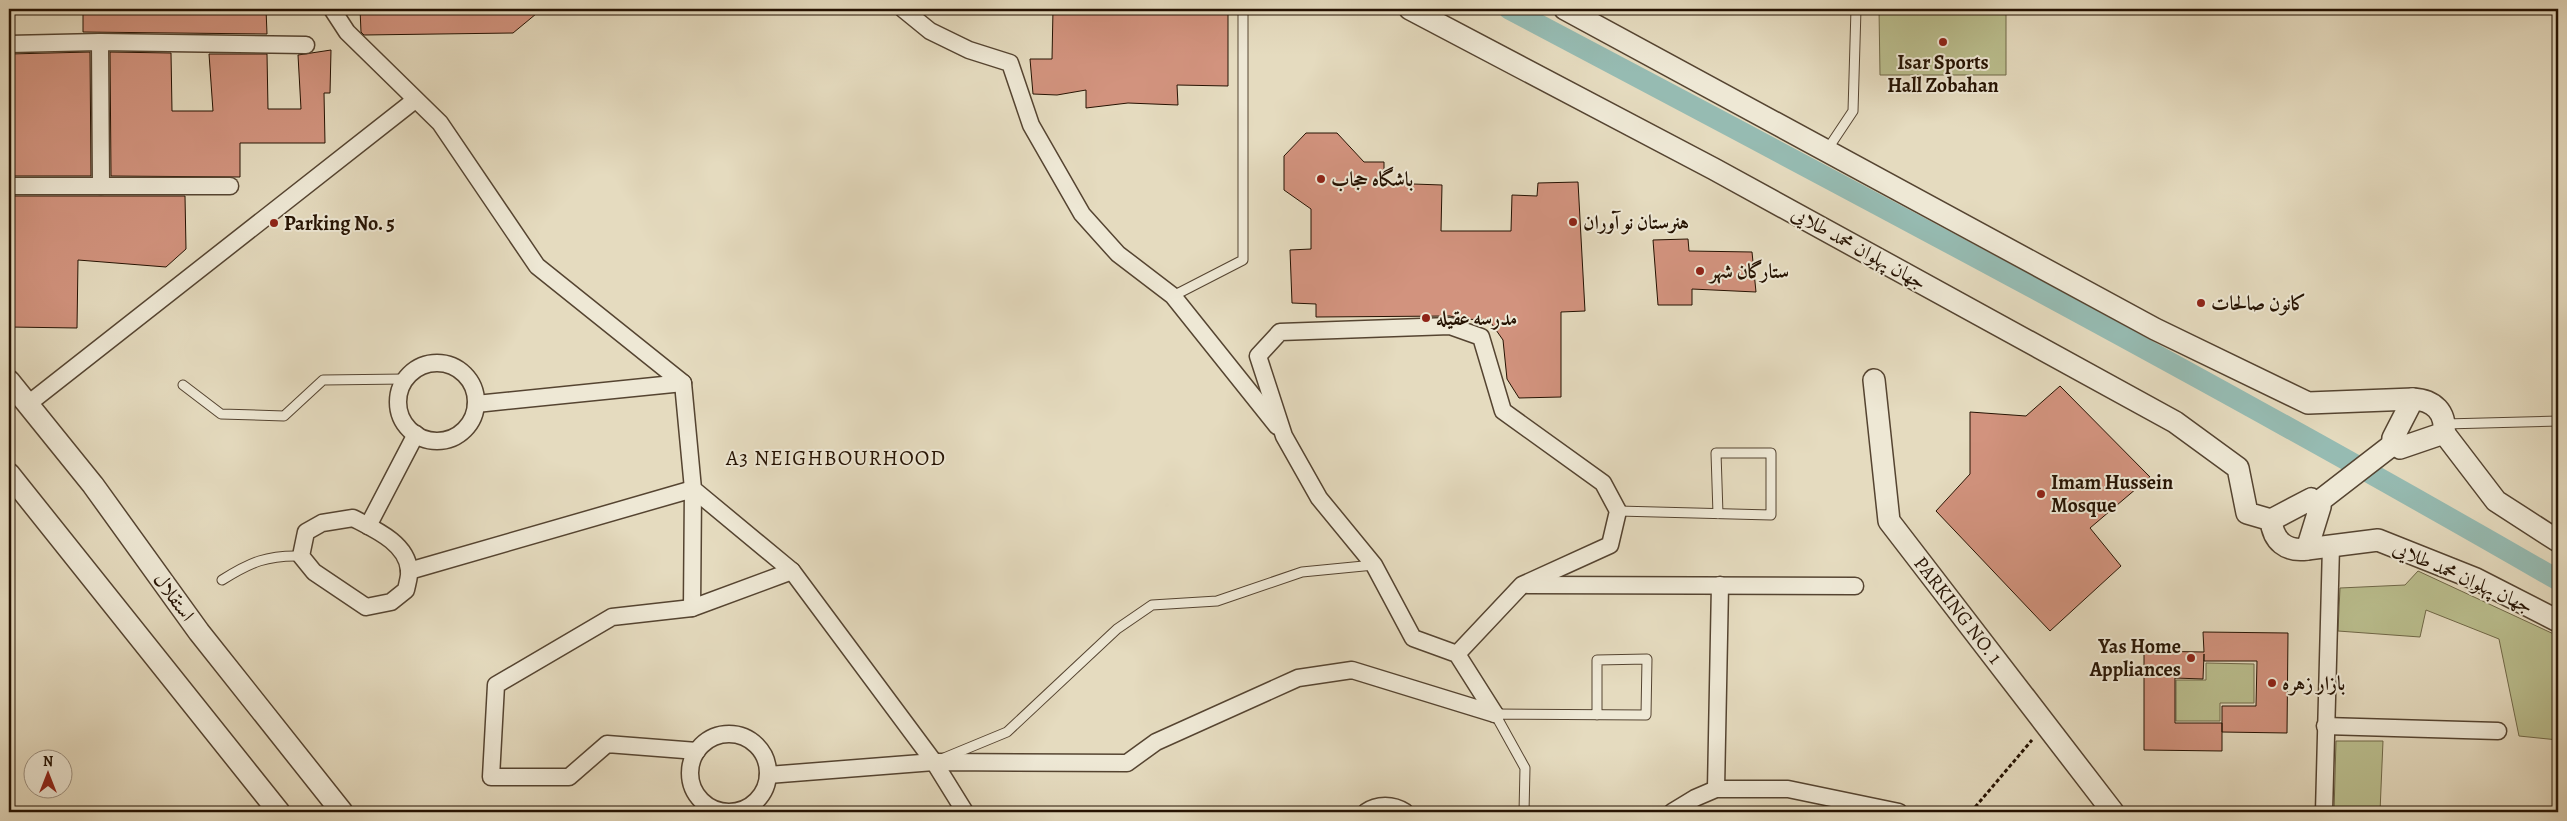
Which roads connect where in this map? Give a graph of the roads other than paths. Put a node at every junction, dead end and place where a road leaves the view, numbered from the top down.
1 (332, 9) edge
2 (903, 9) edge
3 (1243, 9) edge
4 (1410, 9) edge
5 (1564, 9) edge
6 (1856, 9) edge
7 (100, 42) junction
8 (9, 44) edge
9 (306, 44) dead end
10 (415, 100) junction
11 (1826, 151) junction
12 (9, 186) edge
13 (101, 186) junction
14 (230, 186) dead end
15 (1173, 296) junction
16 (405, 379) junction
17 (1874, 380) dead end
18 (9, 381) edge
19 (683, 383) junction
20 (183, 386) dead end
21 (2413, 399) junction
22 (28, 404) junction
23 (476, 404) junction
24 (2558, 421) edge
25 (2444, 428) junction
26 (416, 434) junction
27 (1284, 436) junction
28 (2396, 442) junction
29 (9, 474) edge
30 (693, 489) junction
31 (2317, 504) junction
32 (1618, 511) junction
33 (1718, 514) junction
34 (2271, 520) junction
35 (368, 526) junction
36 (2558, 540) edge
37 (2331, 546) junction
38 (2307, 549) junction
39 (301, 556) junction
40 (1374, 565) junction
41 (409, 571) junction
42 (792, 571) junction
43 (222, 580) dead end
44 (1522, 585) junction
45 (1720, 585) junction
46 (1855, 586) dead end
47 (692, 608) junction
48 (2558, 621) edge
49 (1457, 654) junction
50 (1495, 714) junction
51 (1597, 715) junction
52 (2325, 726) junction
53 (2498, 731) dead end
54 (697, 751) junction
55 (934, 762) junction
56 (768, 776) junction
57 (1716, 789) junction
58 (706, 809) edge
59 (279, 812) edge
60 (342, 812) edge
61 (965, 812) edge
62 (1366, 812) edge
63 (1404, 812) edge
64 (1524, 812) edge
65 (1672, 812) edge
66 (1898, 812) edge
67 (2113, 812) edge
68 (2324, 812) edge

1 - 10 street
2 - 15 street
3 - 15 lane
4 - 34 street, جهان پهلوان محمد طلایی
5 - 11 street
6 - 11 lane
7 - 8 street
7 - 9 street
7 - 13 street
10 - 19 street
10 - 22 street
11 - 21 street
12 - 13 street
13 - 14 street
15 - 27 street
16 - 20 lane
16 - 23 street
16 - 26 street
17 - 67 street, PARKING NO. 1
18 - 22 street, استقلال
19 - 23 street
19 - 30 street
21 - 25 street
21 - 28 street
22 - 60 street, استقلال
23 - 26 street
24 - 25 lane
25 - 28 street
25 - 36 street
26 - 35 street
27 - 32 street
27 - 40 street
28 - 31 street
29 - 59 street
30 - 41 street
30 - 42 street
30 - 47 street
31 - 34 street
31 - 38 street
32 - 33 lane
32 - 44 street
33 - 33 lane
34 - 38 street, جهان پهلوان محمد طلایی
35 - 39 street
35 - 41 street
37 - 38 street, جهان پهلوان محمد طلایی
37 - 48 street, جهان پهلوان محمد طلایی
37 - 52 street
39 - 41 street
39 - 43 lane
40 - 49 street
40 - 55 lane
42 - 47 street
42 - 55 street
44 - 45 street
44 - 49 street
45 - 46 street
45 - 57 street
47 - 54 street
49 - 50 street
50 - 51 lane
50 - 55 street
50 - 64 lane
51 - 51 lane
52 - 53 street
52 - 68 street
54 - 56 street
54 - 58 street
55 - 56 street
55 - 61 street
56 - 58 street
57 - 65 street
57 - 66 street
62 - 63 street

